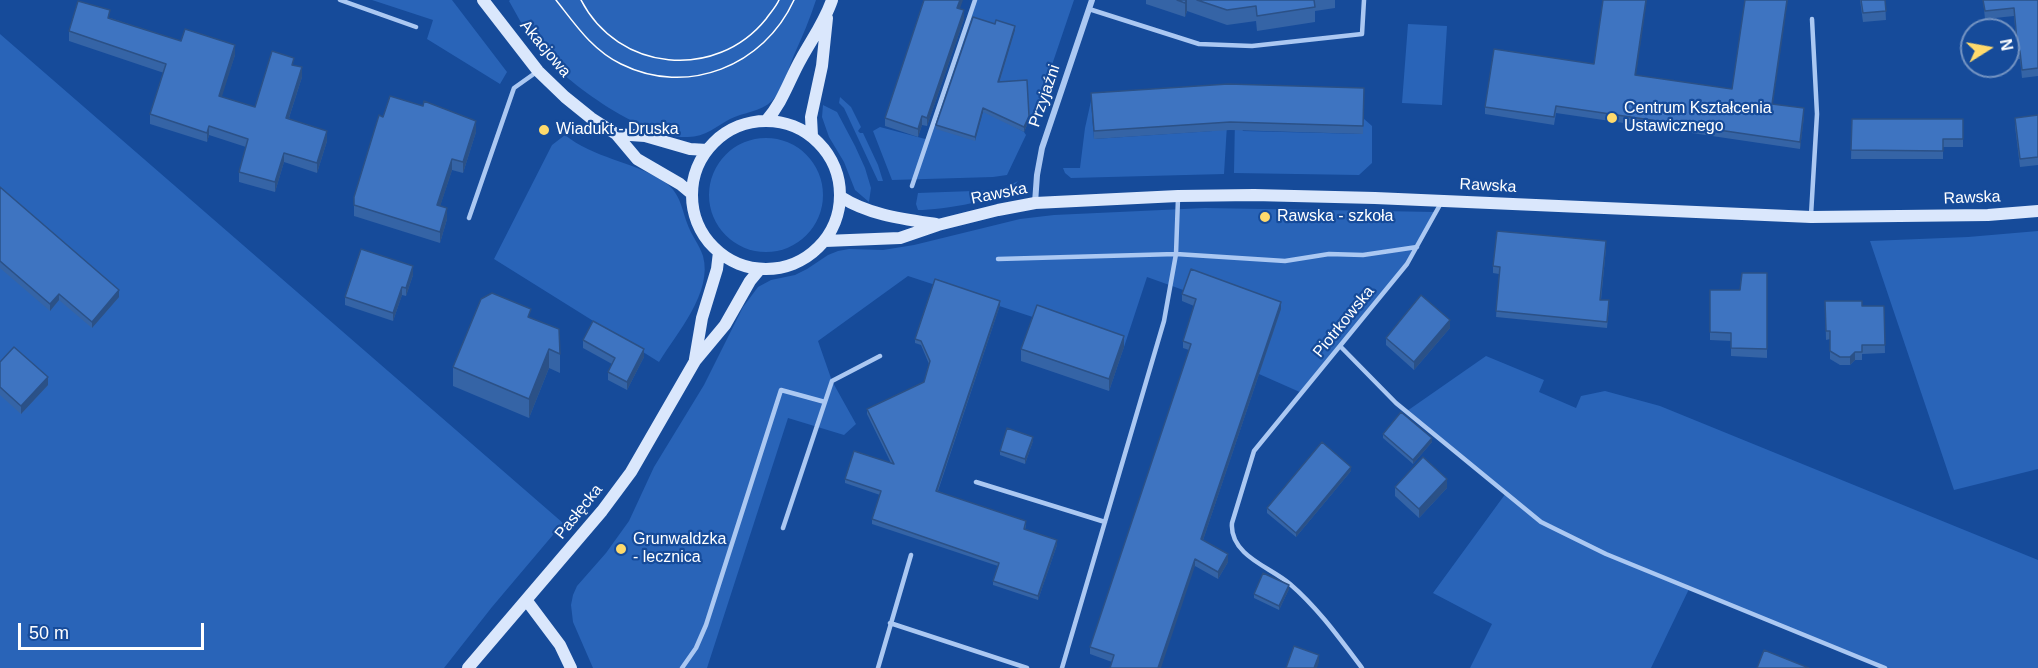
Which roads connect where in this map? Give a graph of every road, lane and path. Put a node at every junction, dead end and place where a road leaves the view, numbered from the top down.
1 (340, 0) edge
2 (483, 0) edge
3 (832, 0) edge
4 (975, 0) edge
5 (1092, 0) edge
6 (1364, 0) edge
7 (1089, 9) junction
8 (827, 14) junction
9 (1812, 19) dead end
10 (416, 27) dead end
11 (538, 71) junction
12 (766, 121) junction
13 (616, 134) junction
14 (812, 136) junction
15 (707, 150) junction
16 (912, 186) dead end
17 (692, 194) junction
18 (1178, 196) junction
19 (840, 197) junction
20 (1442, 200) junction
21 (1035, 203) junction
22 (2038, 211) edge
23 (469, 218) dead end
24 (1811, 218) junction
25 (938, 225) junction
26 (825, 241) junction
27 (1417, 247) junction
28 (719, 252) junction
29 (1176, 254) junction
30 (998, 259) dead end
31 (760, 269) junction
32 (1340, 346) junction
33 (880, 356) dead end
34 (695, 361) junction
35 (825, 402) junction
36 (976, 482) dead end
37 (1105, 522) junction
38 (783, 528) dead end
39 (911, 555) dead end
40 (527, 601) junction
41 (890, 623) junction
42 (468, 668) edge
43 (571, 668) edge
44 (682, 668) edge
45 (878, 668) edge
46 (1027, 668) edge
47 (1062, 668) edge
48 (1362, 668) edge
49 (1886, 668) edge

1 - 10 lane
2 - 11 street, Akacjowa
3 - 8 street
4 - 16 lane
5 - 7 street, Przyjaźni
6 - 7 lane
7 - 21 street, Przyjaźni
8 - 12 street
8 - 14 street
9 - 24 lane
11 - 13 street, Akacjowa
11 - 23 lane
12 - 14 street
12 - 15 street
13 - 15 street, Akacjowa
13 - 17 street, Akacjowa
14 - 19 street
15 - 17 street
17 - 28 street
18 - 20 street, Rawska
18 - 21 street, Rawska
18 - 29 lane
19 - 25 street, Rawska
19 - 26 street
20 - 24 street, Rawska
20 - 27 lane, Piotrkowska
21 - 25 street, Rawska
22 - 24 street, Rawska
25 - 26 street, Rawska
26 - 31 street
27 - 29 lane
27 - 32 lane, Piotrkowska
28 - 31 street
28 - 34 street, Pasłęcka
29 - 30 lane
29 - 37 lane
31 - 34 street, Pasłęcka
32 - 48 lane, Piotrkowska
32 - 49 lane
33 - 35 lane
34 - 40 street, Pasłęcka
35 - 38 lane
35 - 44 lane
36 - 37 lane
37 - 47 lane
39 - 41 lane
40 - 42 street, Pasłęcka
40 - 43 street
41 - 45 lane
41 - 46 lane

